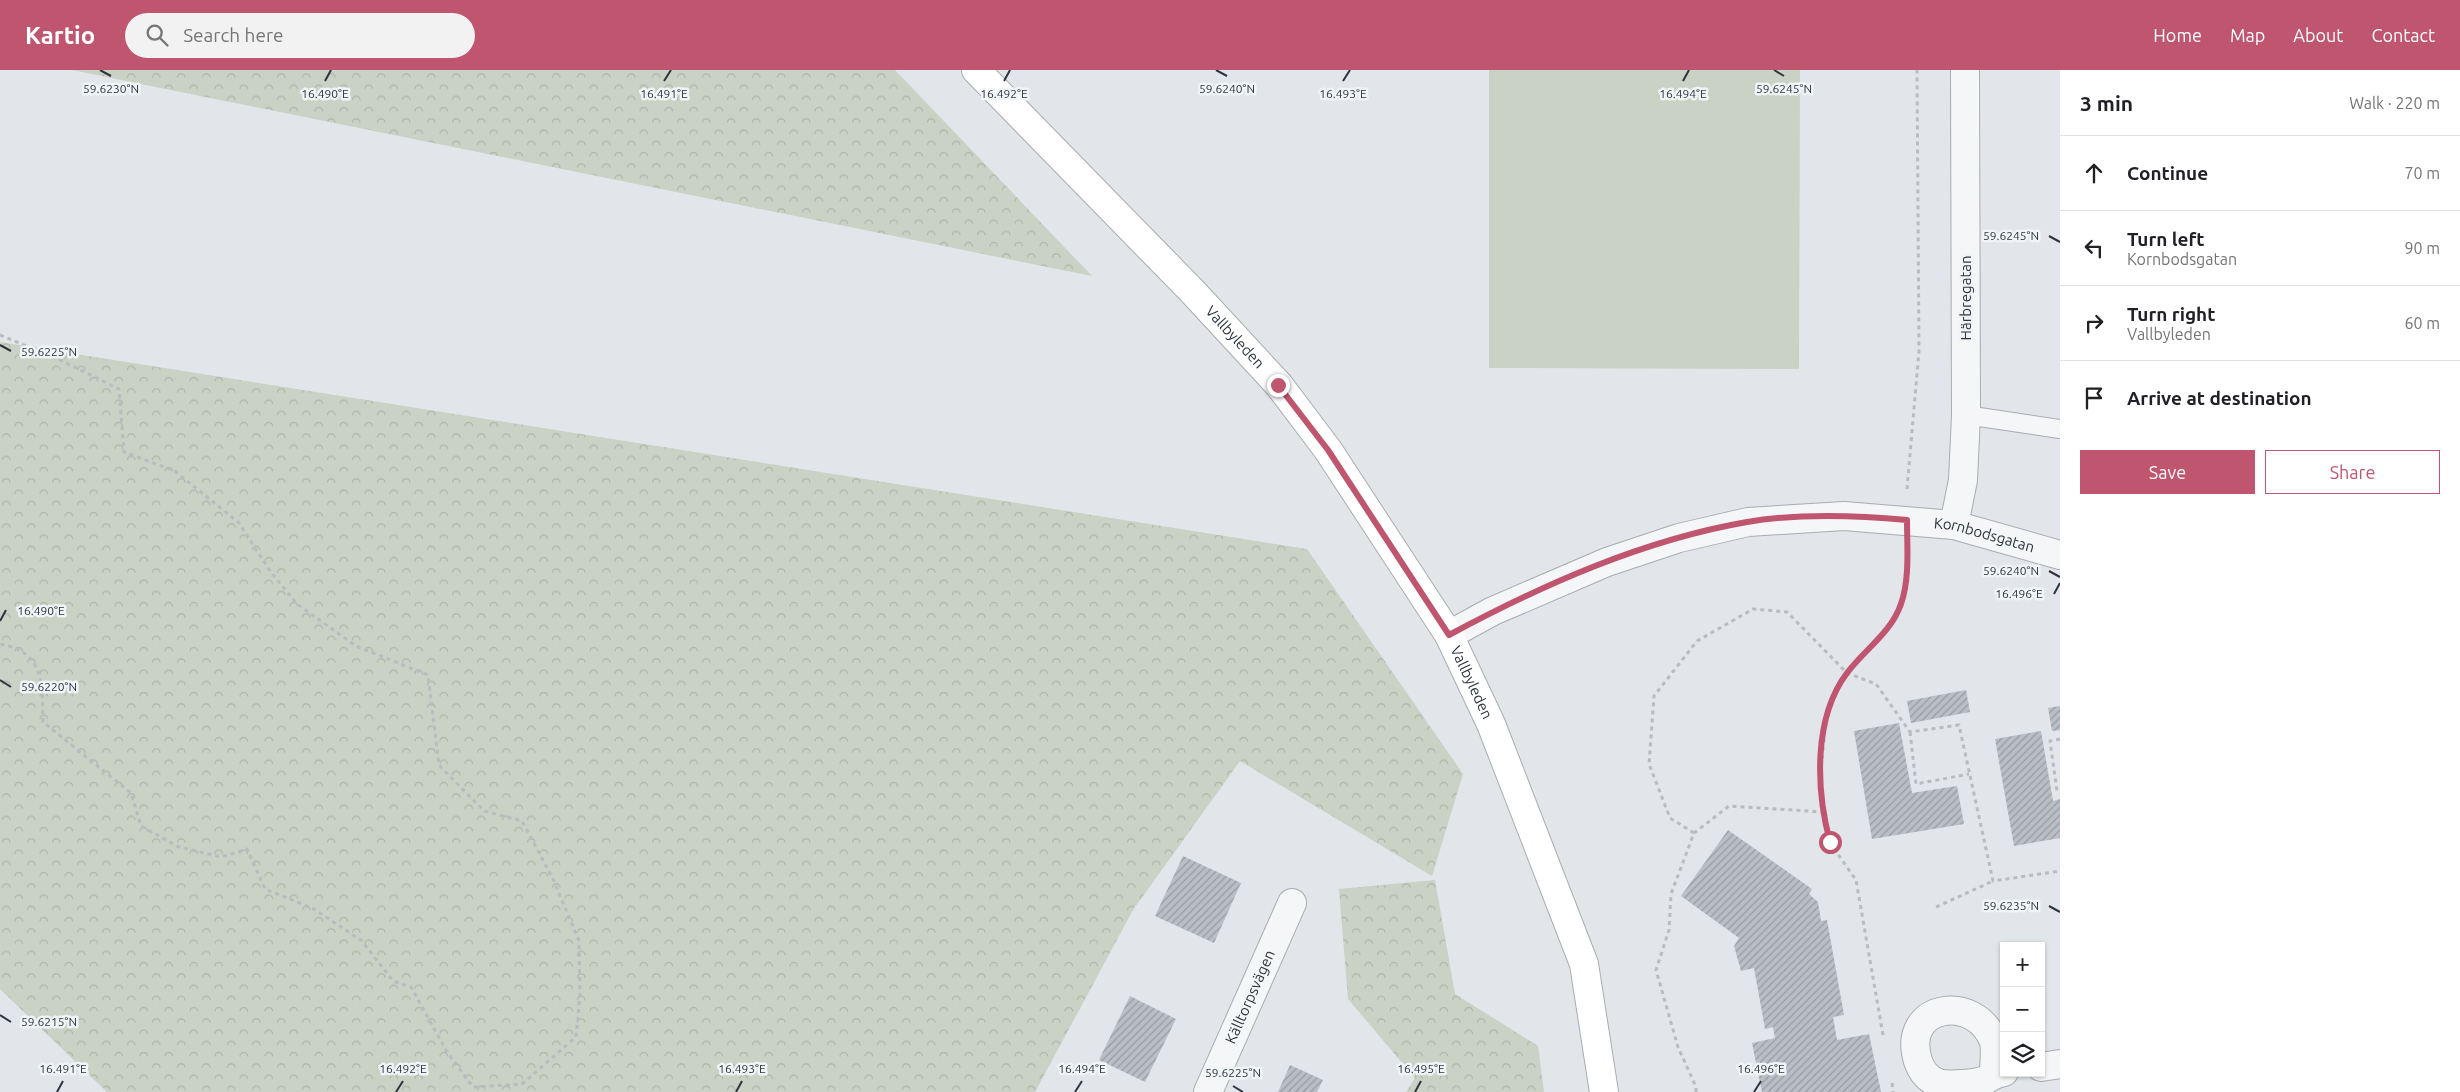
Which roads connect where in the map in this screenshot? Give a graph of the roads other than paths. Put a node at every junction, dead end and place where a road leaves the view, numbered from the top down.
1 (976, 70) edge
2 (1965, 70) edge
3 (1966, 415) junction
4 (2060, 429) edge
5 (1954, 525) junction
6 (2060, 555) edge
7 (1449, 635) junction
8 (1292, 903) dead end
9 (2060, 1064) edge
10 (2045, 1066) edge
11 (1208, 1092) edge
12 (1604, 1092) edge

1 - 7 main road, Vallbyleden
2 - 3 street, Härbregatan
3 - 4 lane
3 - 5 street, Härbregatan
5 - 6 street, Kornbodsgatan
5 - 7 street, Kornbodsgatan
7 - 12 main road, Vallbyleden
8 - 11 street, Källtorpsvägen
9 - 10 street

